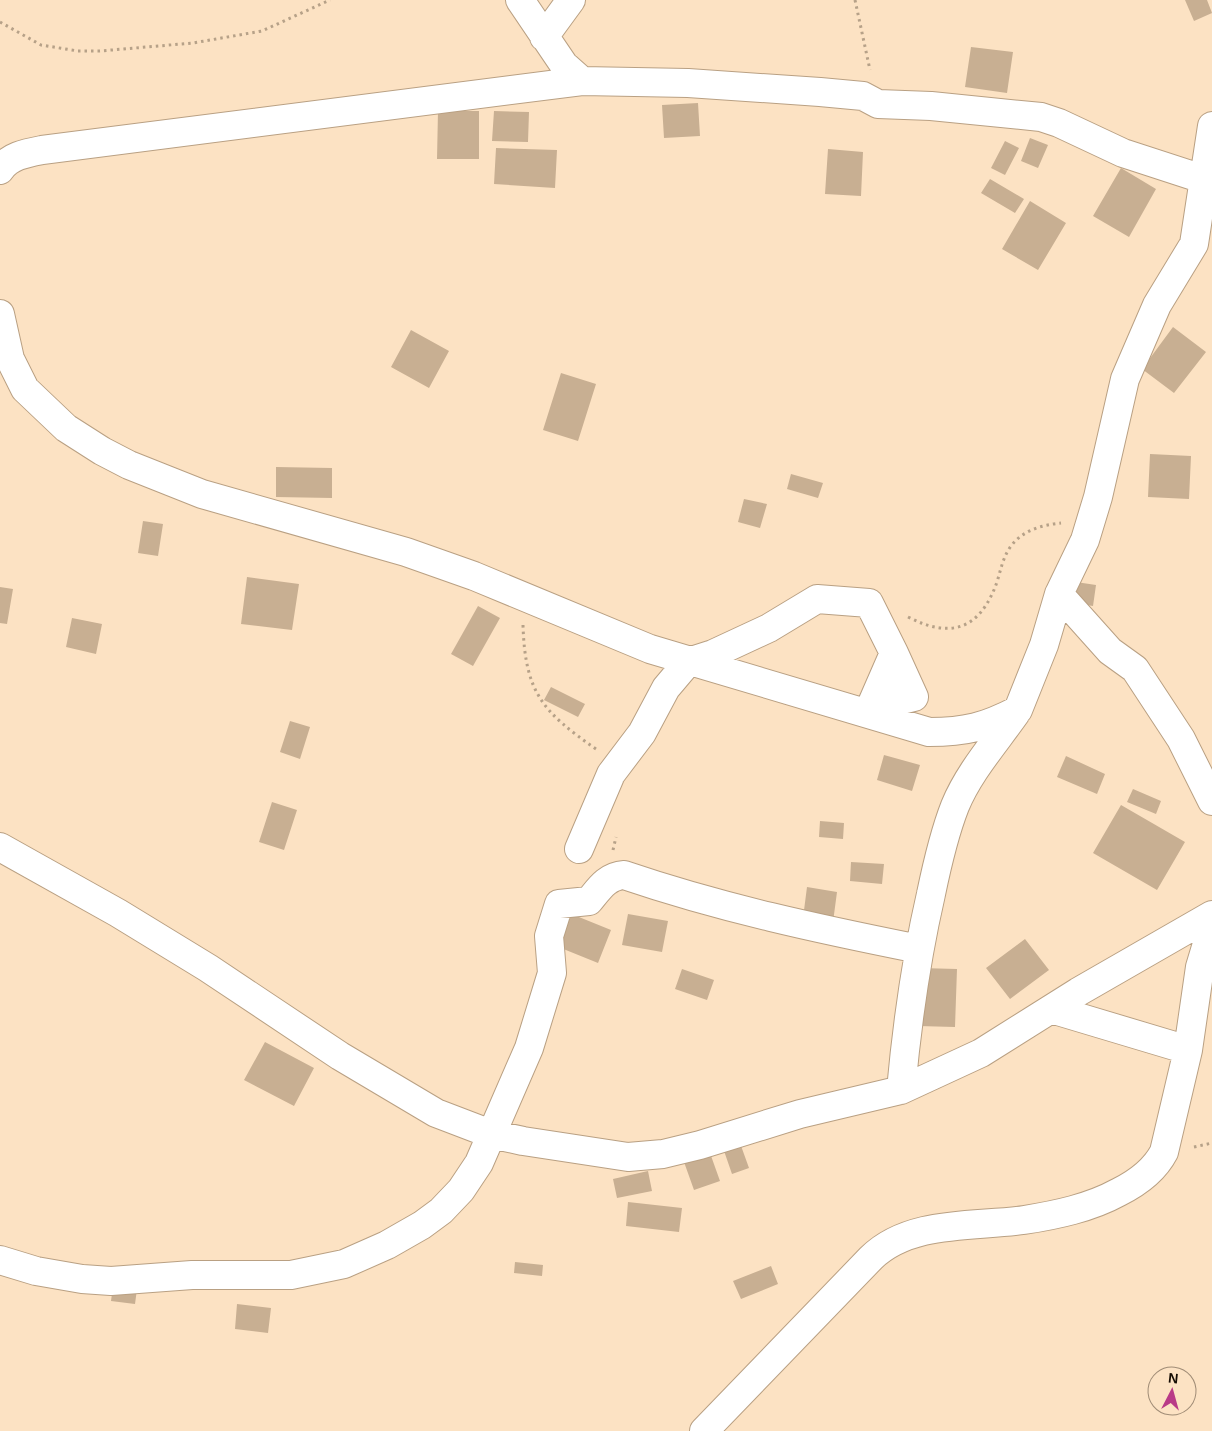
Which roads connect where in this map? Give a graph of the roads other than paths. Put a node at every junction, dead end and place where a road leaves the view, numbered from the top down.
1 (520, 0) edge
2 (572, 0) edge
3 (544, 37) junction
4 (582, 81) junction
5 (1212, 126) edge
6 (0, 170) edge
7 (1208, 182) edge
8 (1203, 250) edge
9 (0, 314) edge
10 (1059, 594) junction
11 (894, 653) dead end
12 (688, 662) junction
13 (1018, 710) junction
14 (1212, 800) edge
15 (0, 847) edge
16 (579, 849) dead end
17 (1212, 915) edge
18 (1212, 927) edge
19 (919, 949) junction
20 (1051, 1008) junction
21 (1188, 1050) junction
22 (902, 1090) junction
23 (491, 1134) junction
24 (0, 1260) edge
25 (704, 1431) edge

1 - 3 street
2 - 3 street
3 - 4 street
4 - 6 street
4 - 7 street
5 - 7 street
7 - 8 street
8 - 10 street
9 - 12 street
10 - 13 street
10 - 14 street
11 - 12 street
12 - 13 street
12 - 16 street
13 - 19 street
15 - 23 street
17 - 20 street
18 - 21 street
19 - 22 street
19 - 23 street
20 - 21 street
20 - 22 street
21 - 25 street
22 - 23 street
23 - 24 street

